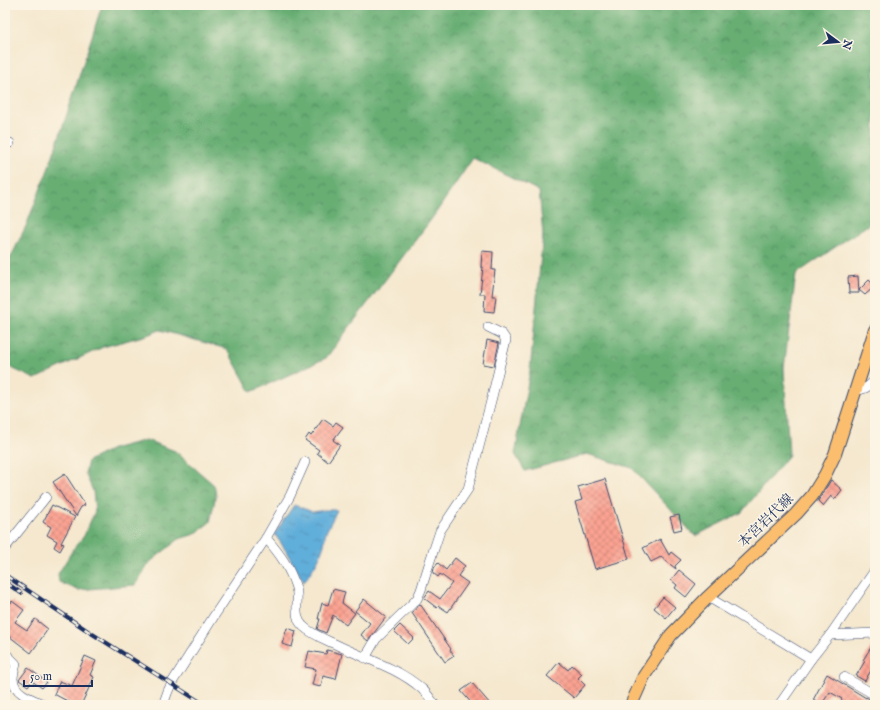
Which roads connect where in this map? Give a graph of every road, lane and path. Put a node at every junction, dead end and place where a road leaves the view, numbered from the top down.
1 (488, 327) dead end
2 (875, 330) edge
3 (875, 380) edge
4 (855, 390) junction
5 (305, 462) dead end
6 (46, 497) dead end
7 (266, 538) junction
8 (5, 548) edge
9 (875, 570) edge
10 (708, 597) junction
11 (875, 633) edge
12 (830, 635) junction
13 (5, 653) edge
14 (365, 658) junction
15 (811, 659) junction
16 (844, 677) dead end
17 (875, 695) edge
18 (41, 703) dead end
19 (163, 705) edge
20 (435, 705) edge
21 (630, 705) edge
22 (779, 705) edge

1 - 14 street
2 - 4 main road, 本宮岩代線
3 - 4 street
4 - 10 main road, 本宮岩代線
5 - 7 street
6 - 8 street
7 - 14 street
7 - 19 street
9 - 12 street
10 - 15 street
10 - 21 main road, 本宮岩代線
11 - 12 street
12 - 15 street
13 - 18 street
14 - 20 street
15 - 22 street
16 - 17 street

